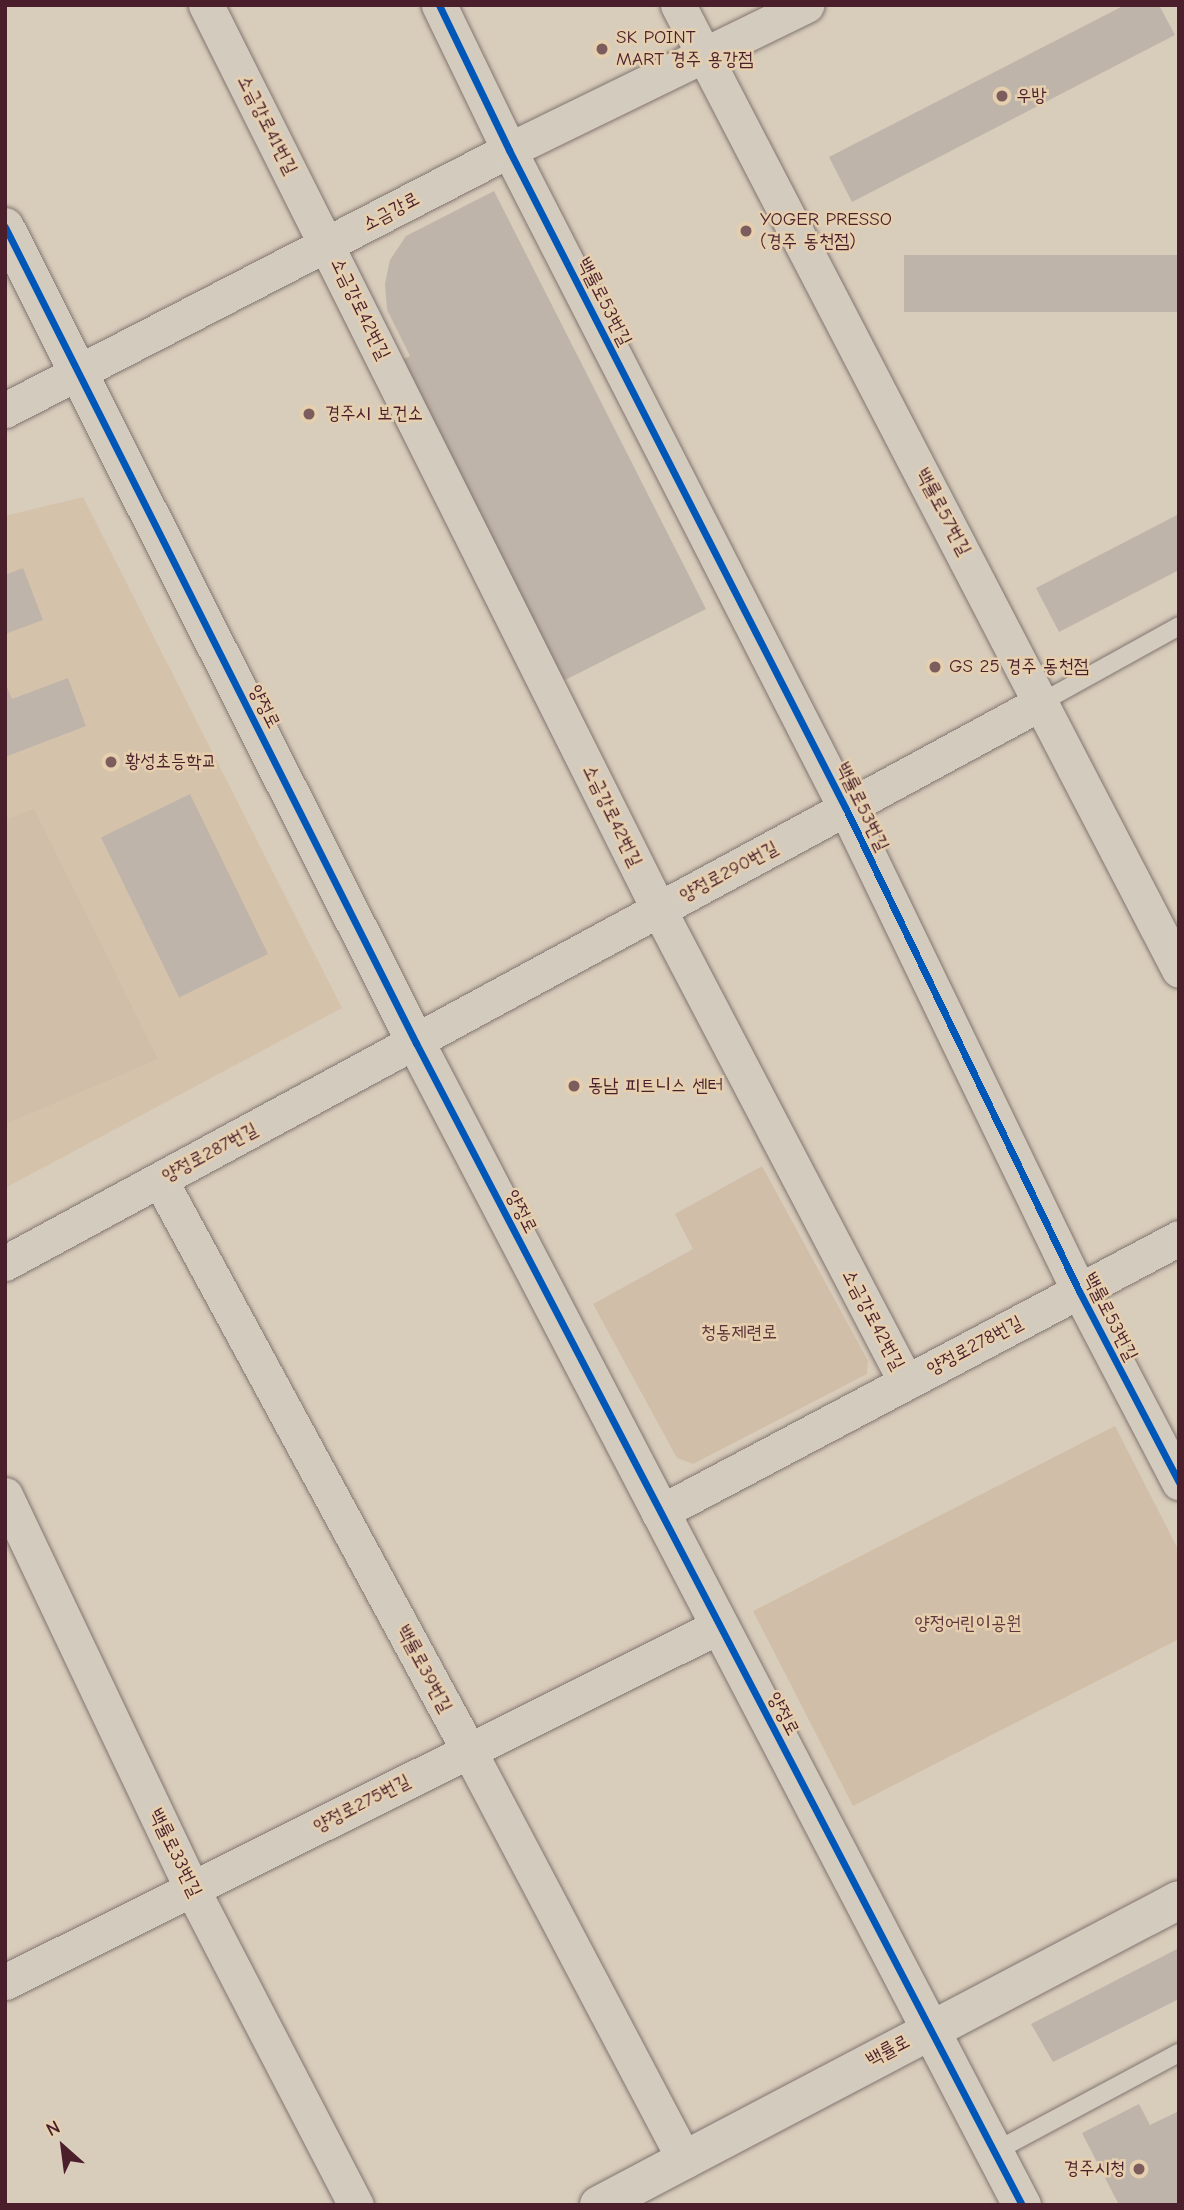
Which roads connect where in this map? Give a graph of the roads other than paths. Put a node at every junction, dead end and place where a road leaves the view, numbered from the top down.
1 (206, 5) edge
2 (439, 5) edge
3 (678, 5) edge
4 (806, 5) edge
5 (704, 55) junction
6 (509, 150) junction
7 (5, 227) edge
8 (328, 245) junction
9 (77, 373) junction
10 (5, 410) edge
11 (1179, 626) edge
12 (1042, 702) junction
13 (846, 808) junction
14 (659, 910) junction
15 (1179, 970) edge
16 (416, 1043) junction
17 (160, 1180) junction
18 (1179, 1238) edge
19 (5, 1263) edge
20 (1079, 1291) junction
21 (906, 1382) junction
22 (1179, 1482) edge
23 (5, 1495) edge
24 (659, 1513) junction
25 (719, 1626) junction
26 (469, 1751) junction
27 (192, 1889) junction
28 (1179, 1899) edge
29 (5, 1982) edge
30 (931, 2028) junction
31 (1179, 2053) edge
32 (994, 2152) junction
33 (685, 2160) junction
34 (356, 2205) edge
35 (599, 2205) edge
36 (1022, 2205) edge

1 - 8 street, 소금강로41번길
2 - 6 street, 백률로53번길
3 - 5 street
4 - 5 street, 소금강로
5 - 6 street, 소금강로
5 - 12 street, 백률로57번길
6 - 8 street, 소금강로
6 - 13 street, 백률로53번길
7 - 9 street, 양정로
8 - 9 street, 소금강로
8 - 14 street, 소금강로42번길
9 - 10 street, 소금강로
9 - 16 street, 양정로
11 - 12 lane
12 - 13 street, 양정로290번길
12 - 15 street, 백률로57번길
13 - 14 street, 양정로290번길
13 - 20 street, 백률로53번길
14 - 16 street, 양정로290번길
14 - 21 street, 소금강로42번길
16 - 17 street, 양정로287번길
16 - 24 street, 양정로
17 - 19 street, 양정로287번길
17 - 26 street, 백률로39번길
18 - 20 street, 양정로278번길
20 - 21 street, 양정로278번길
20 - 22 street, 백률로53번길
21 - 24 street, 양정로278번길
23 - 27 street, 백률로33번길
24 - 25 street, 양정로
25 - 26 street, 양정로275번길
25 - 30 street, 양정로
26 - 27 street, 양정로275번길
26 - 33 street, 백률로39번길
27 - 29 street, 양정로275번길
27 - 34 street, 백률로33번길
28 - 30 street, 백률로
30 - 32 street, 양정로
30 - 33 street, 백률로
31 - 32 lane
32 - 36 street, 양정로
33 - 35 street, 백률로

